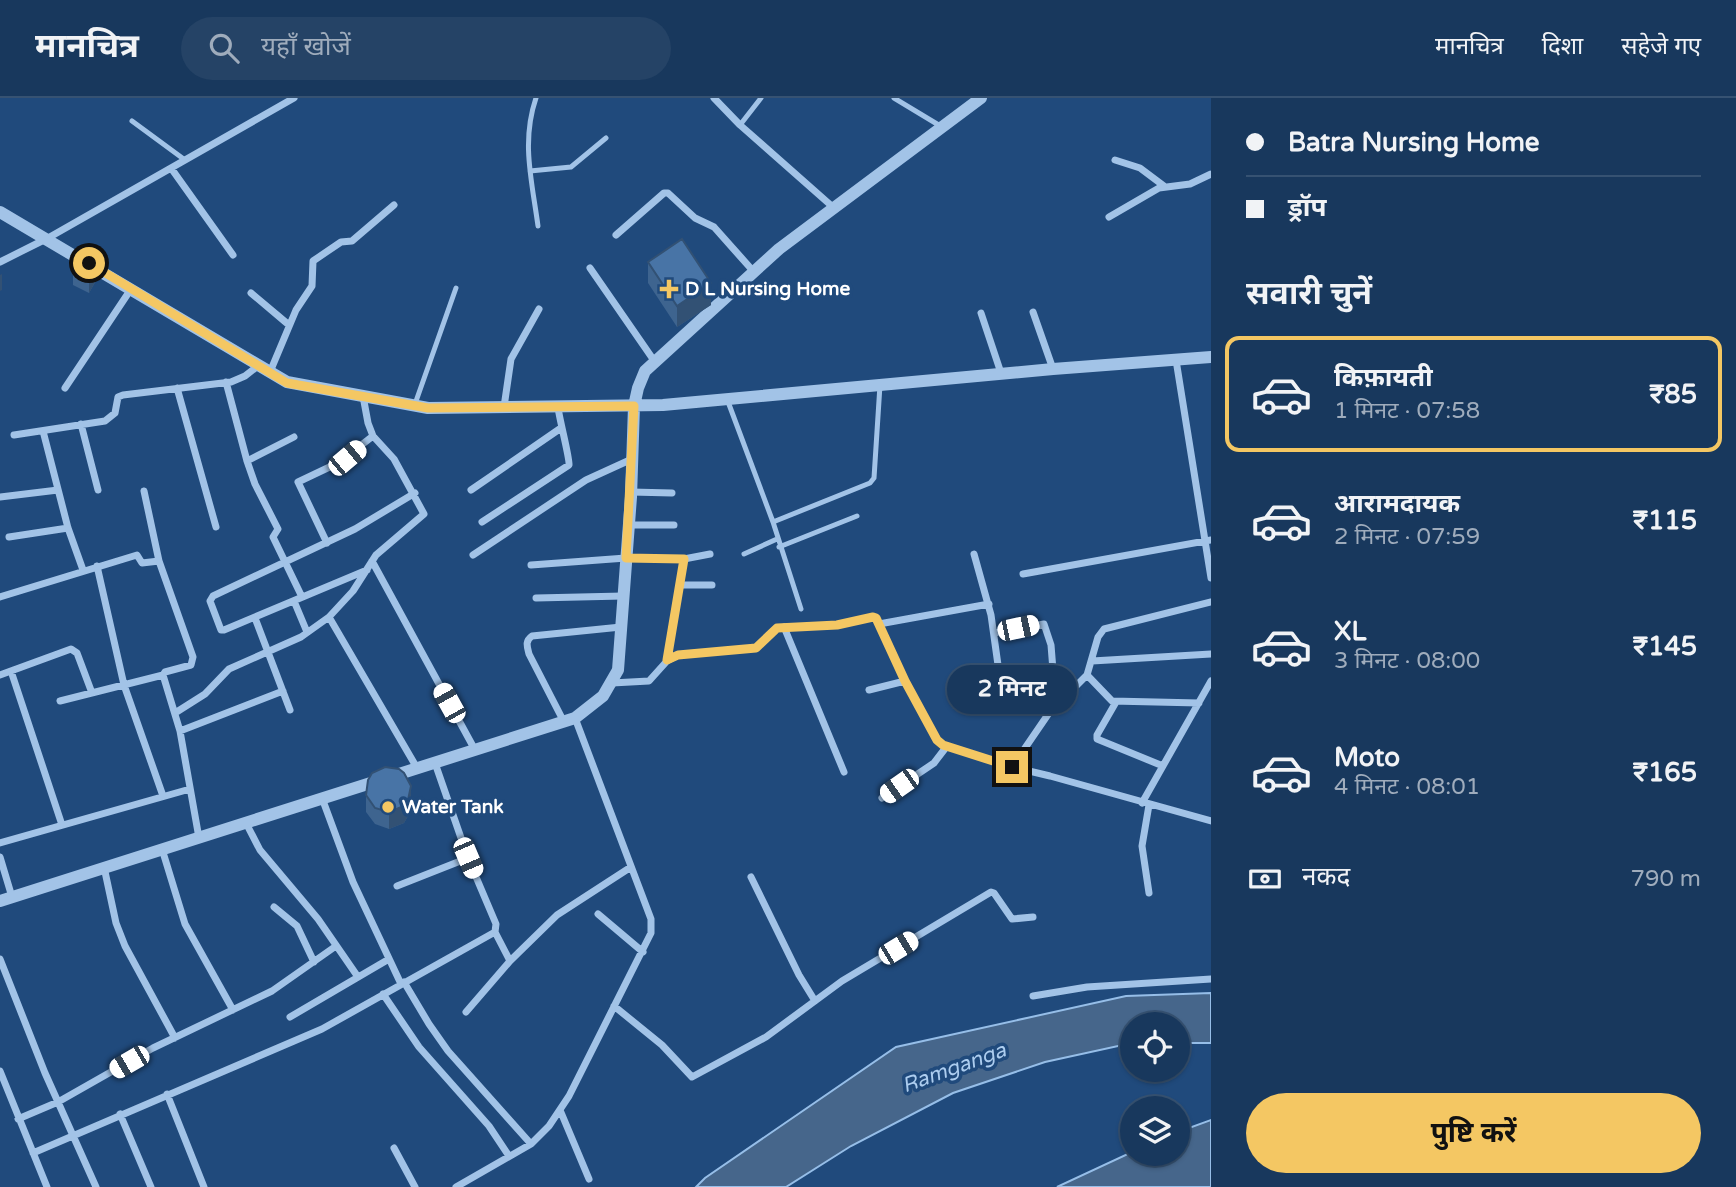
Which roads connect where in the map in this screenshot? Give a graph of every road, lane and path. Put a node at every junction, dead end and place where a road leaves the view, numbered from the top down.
1 (294, 98) edge
2 (537, 98) edge
3 (714, 98) edge
4 (761, 98) edge
5 (894, 98) edge
6 (981, 98) edge
7 (132, 121) dead end
8 (740, 125) junction
9 (942, 127) junction
10 (606, 138) dead end
11 (185, 160) junction
12 (1115, 160) dead end
13 (171, 168) junction
14 (530, 171) junction
15 (1211, 174) edge
16 (1164, 186) junction
17 (394, 205) dead end
18 (834, 208) junction
19 (0, 212) edge
20 (1109, 217) dead end
21 (538, 226) dead end
22 (615, 235) dead end
23 (47, 238) junction
24 (233, 255) dead end
25 (0, 262) edge
26 (590, 268) dead end
27 (754, 272) junction
28 (131, 288) junction
29 (456, 288) dead end
30 (251, 293) dead end
31 (539, 309) dead end
32 (1033, 312) dead end
33 (981, 313) dead end
34 (289, 326) junction
35 (1211, 357) edge
36 (1176, 360) junction
37 (655, 362) junction
38 (264, 369) junction
39 (1053, 369) junction
40 (1001, 373) junction
41 (226, 382) junction
42 (880, 385) junction
43 (65, 388) dead end
44 (177, 388) junction
45 (363, 396) junction
46 (727, 399) junction
47 (415, 406) junction
48 (634, 406) junction
49 (504, 407) junction
50 (558, 407) junction
51 (82, 424) junction
52 (561, 428) junction
53 (43, 431) junction
54 (14, 435) dead end
55 (373, 436) junction
56 (294, 437) dead end
57 (632, 458) junction
58 (247, 461) junction
59 (58, 490) junction
60 (98, 490) dead end
61 (144, 491) dead end
62 (471, 491) dead end
63 (631, 492) junction
64 (415, 493) junction
65 (672, 493) dead end
66 (0, 497) edge
67 (857, 516) dead end
68 (482, 522) dead end
69 (772, 522) junction
70 (629, 525) junction
71 (674, 525) dead end
72 (216, 527) dead end
73 (68, 528) junction
74 (9, 537) dead end
75 (777, 538) junction
76 (1208, 541) edge
77 (327, 543) junction
78 (779, 547) junction
79 (710, 554) dead end
80 (744, 554) dead end
81 (974, 554) dead end
82 (473, 555) dead end
83 (626, 558) junction
84 (684, 559) junction
85 (159, 561) junction
86 (372, 561) junction
87 (286, 563) junction
88 (531, 565) dead end
89 (97, 566) junction
90 (1210, 567) edge
91 (367, 569) junction
92 (83, 570) junction
93 (1023, 574) dead end
94 (1211, 578) edge
95 (680, 585) junction
96 (712, 585) dead end
97 (623, 596) junction
98 (0, 597) edge
99 (302, 597) junction
100 (536, 598) dead end
101 (293, 601) junction
102 (1211, 602) edge
103 (989, 604) junction
104 (801, 609) dead end
105 (330, 617) junction
106 (255, 618) junction
107 (879, 624) junction
108 (784, 627) junction
109 (621, 628) junction
110 (307, 632) junction
111 (994, 633) junction
112 (269, 651) junction
113 (1211, 654) edge
114 (667, 660) junction
115 (1092, 661) junction
116 (998, 664) dead end
117 (11, 671) junction
118 (0, 675) edge
119 (163, 675) junction
120 (1087, 675) junction
121 (905, 681) junction
122 (1211, 681) edge
123 (612, 683) junction
124 (1054, 683) dead end
125 (124, 685) junction
126 (869, 690) dead end
127 (283, 691) junction
128 (92, 693) junction
129 (60, 701) dead end
130 (1116, 702) junction
131 (1199, 703) junction
132 (290, 710) dead end
133 (175, 713) junction
134 (570, 720) junction
135 (180, 732) junction
136 (947, 746) junction
137 (475, 750) junction
138 (435, 763) junction
139 (1163, 766) junction
140 (1012, 767) junction
141 (417, 768) junction
142 (844, 772) dead end
143 (190, 789) junction
144 (163, 796) junction
145 (322, 798) junction
146 (882, 799) dead end
147 (1146, 804) junction
148 (1211, 821) edge
149 (246, 822) junction
150 (62, 825) junction
151 (199, 838) junction
152 (0, 843) edge
153 (162, 849) junction
154 (0, 857) edge
155 (468, 858) junction
156 (104, 867) junction
157 (631, 867) junction
158 (751, 877) dead end
159 (397, 886) dead end
160 (1149, 893) dead end
161 (6, 899) edge
162 (274, 907) dead end
163 (598, 914) dead end
164 (1033, 917) dead end
165 (495, 932) junction
166 (337, 946) junction
167 (643, 953) junction
168 (0, 959) edge
169 (389, 960) junction
170 (510, 961) junction
171 (314, 962) junction
172 (358, 977) junction
173 (1211, 979) edge
174 (403, 983) junction
175 (383, 994) junction
176 (1033, 996) dead end
177 (816, 1001) junction
178 (614, 1006) junction
179 (233, 1010) junction
180 (466, 1012) dead end
181 (290, 1017) dead end
182 (175, 1038) junction
183 (0, 1071) edge
184 (167, 1094) junction
185 (58, 1102) junction
186 (560, 1110) junction
187 (120, 1114) junction
188 (18, 1119) junction
189 (74, 1134) junction
190 (531, 1144) junction
191 (394, 1148) dead end
192 (33, 1153) junction
193 (509, 1156) junction
194 (589, 1179) dead end
195 (47, 1187) edge
196 (96, 1187) edge
197 (151, 1187) edge
198 (204, 1187) edge
199 (415, 1187) edge
200 (456, 1187) edge

1 - 11 street
2 - 14 lane
3 - 8 street
4 - 8 lane
5 - 9 lane
6 - 9 street
7 - 11 lane
8 - 18 street
9 - 18 street
10 - 14 lane
11 - 13 street
12 - 16 street
13 - 23 street
13 - 24 street
14 - 21 lane
15 - 16 street
16 - 20 street
17 - 34 street
18 - 27 street
19 - 23 street
22 - 27 street
23 - 25 street
23 - 28 street
26 - 37 street
27 - 37 street
28 - 38 street
28 - 43 street
29 - 47 lane
30 - 34 street
31 - 49 street
32 - 39 street
33 - 40 street
34 - 38 street
35 - 36 street
36 - 39 street
36 - 76 street
37 - 48 street
38 - 41 street
38 - 45 street
39 - 40 street
40 - 42 street
41 - 44 street
41 - 58 street
42 - 46 street
42 - 69 lane
44 - 51 street
44 - 72 street
45 - 47 street
45 - 55 street
46 - 48 street
46 - 69 lane
47 - 49 street
48 - 50 street
48 - 57 street
49 - 50 street
50 - 52 street
51 - 53 street
51 - 60 street
52 - 62 street
52 - 68 street
53 - 54 street
53 - 59 street
55 - 64 street
55 - 77 street
56 - 58 street
57 - 63 street
57 - 82 street
58 - 87 street
59 - 66 street
59 - 73 street
61 - 85 street
63 - 65 street
63 - 70 street
64 - 77 street
64 - 86 street
67 - 78 lane
69 - 75 lane
70 - 71 street
70 - 83 street
73 - 74 street
73 - 92 street
75 - 78 lane
75 - 80 lane
76 - 90 street
76 - 93 street
77 - 87 street
78 - 104 lane
79 - 84 street
81 - 103 street
83 - 84 street
83 - 88 street
83 - 97 street
84 - 95 street
85 - 89 street
85 - 119 street
86 - 91 street
86 - 137 street
87 - 99 street
87 - 106 street
89 - 92 street
89 - 125 street
90 - 94 street
91 - 99 street
91 - 105 street
92 - 98 street
95 - 96 street
95 - 114 street
97 - 100 street
97 - 109 street
99 - 101 street
101 - 106 street
101 - 110 street
102 - 115 street
103 - 107 street
103 - 111 street
105 - 110 street
105 - 141 street
106 - 112 street
107 - 108 street
107 - 121 street
108 - 114 street
108 - 142 street
109 - 123 street
109 - 134 street
110 - 112 street
111 - 116 street
111 - 124 street
112 - 127 street
112 - 133 street
113 - 115 street
114 - 123 street
115 - 120 street
117 - 118 street
117 - 128 street
117 - 150 street
119 - 125 street
119 - 133 street
120 - 130 street
120 - 140 street
121 - 126 street
121 - 136 street
122 - 131 street
123 - 134 street
125 - 128 street
125 - 144 street
127 - 132 street
127 - 135 street
128 - 129 street
130 - 131 street
130 - 139 street
131 - 139 street
133 - 135 street
134 - 137 street
134 - 157 street
135 - 143 street
136 - 140 street
136 - 146 street
137 - 138 street
138 - 141 street
138 - 155 street
139 - 147 street
140 - 147 street
141 - 145 street
143 - 144 street
143 - 151 street
144 - 150 street
145 - 149 street
145 - 169 street
147 - 148 street
147 - 160 street
149 - 151 street
149 - 166 street
150 - 152 street
151 - 153 street
153 - 156 street
153 - 179 street
154 - 161 street
155 - 159 street
155 - 165 street
156 - 161 street
156 - 182 street
157 - 167 street
157 - 170 street
158 - 177 street
162 - 171 street
163 - 167 street
164 - 177 street
165 - 170 street
165 - 174 street
166 - 171 street
166 - 172 street
167 - 178 street
168 - 185 street
169 - 172 street
169 - 174 street
170 - 180 street
171 - 179 street
172 - 181 street
173 - 176 street
174 - 175 street
174 - 190 street
175 - 184 street
175 - 193 street
177 - 178 street
178 - 186 street
179 - 182 street
182 - 185 street
183 - 188 street
184 - 187 street
184 - 198 street
185 - 188 street
185 - 189 street
186 - 190 street
186 - 194 street
187 - 189 street
187 - 197 street
188 - 192 street
189 - 192 street
189 - 196 street
190 - 193 street
191 - 199 street
192 - 195 street
193 - 200 street

